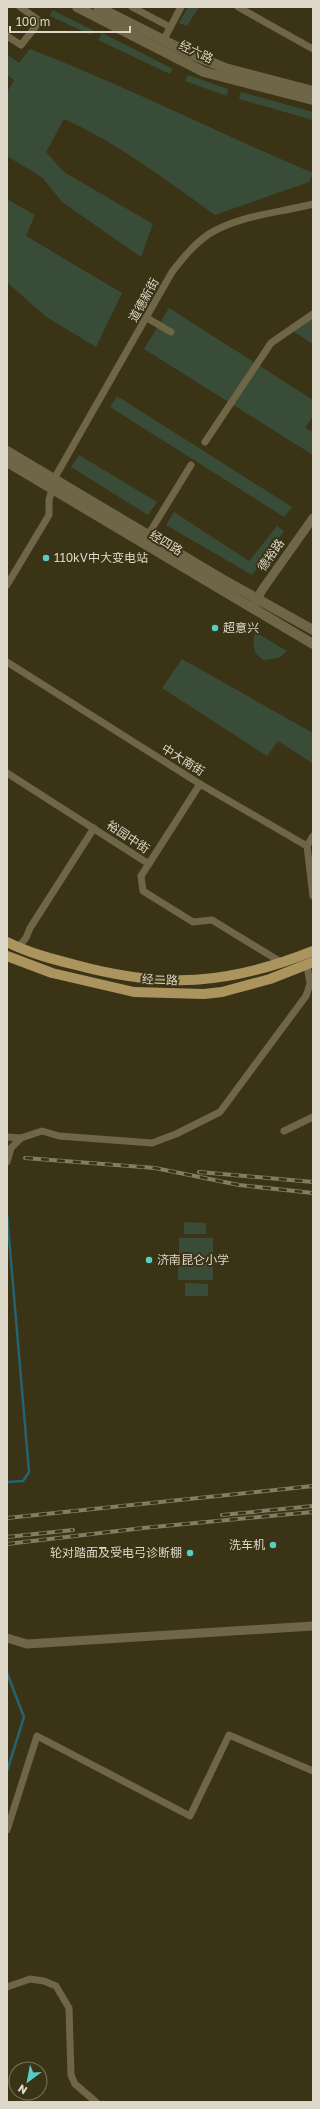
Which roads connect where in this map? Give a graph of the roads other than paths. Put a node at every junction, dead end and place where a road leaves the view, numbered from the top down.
1 (20, 7) edge
2 (77, 7) edge
3 (98, 7) edge
4 (132, 7) edge
5 (181, 7) edge
6 (238, 7) edge
7 (170, 27) junction
8 (7, 36) edge
9 (163, 41) junction
10 (313, 50) edge
11 (313, 91) edge
12 (313, 100) edge
13 (313, 204) edge
14 (313, 314) edge
15 (147, 318) junction
16 (171, 332) dead end
17 (205, 442) dead end
18 (7, 451) edge
19 (7, 462) edge
20 (190, 465) dead end
21 (53, 484) junction
22 (313, 518) edge
23 (148, 535) junction
24 (7, 585) edge
25 (256, 598) junction
26 (252, 608) junction
27 (313, 630) edge
28 (313, 644) edge
29 (7, 662) edge
30 (7, 773) edge
31 (200, 784) junction
32 (94, 828) junction
33 (313, 836) edge
34 (307, 846) junction
35 (149, 864) junction
36 (313, 896) edge
37 (7, 942) edge
38 (18, 947) junction
39 (313, 951) edge
40 (7, 956) edge
41 (281, 962) junction
42 (310, 964) edge
43 (312, 984) edge
44 (313, 1117) edge
45 (284, 1131) dead end
46 (7, 1137) edge
47 (21, 1138) junction
48 (7, 1162) edge
49 (313, 1626) edge
50 (7, 1638) edge
51 (313, 1771) edge
52 (7, 1830) edge
53 (7, 1988) edge
54 (96, 2102) edge

1 - 8 street
2 - 12 main road, 经六路
3 - 9 main road, 经六路
4 - 7 street
5 - 7 street
6 - 10 street
7 - 9 street
9 - 11 main road, 经六路
13 - 15 street, 道德新街
14 - 17 street
15 - 16 street
15 - 21 street, 道德新街
18 - 21 main road, 经四路
19 - 21 main road, 经四路
20 - 23 street
21 - 23 main road, 经四路
21 - 24 street
21 - 26 main road, 经四路
22 - 25 street, 德裕路
23 - 25 main road, 经四路
25 - 26 street, 德裕路
25 - 27 main road, 经四路
26 - 28 main road, 经四路
29 - 31 street, 中大南街
30 - 32 street
31 - 34 street, 中大南街
31 - 35 street, 裕园中街
32 - 35 street, 裕园中街
32 - 38 street, 裕园中街
33 - 34 street
34 - 36 street
35 - 41 street
37 - 38 main road, 经二路
38 - 41 main road, 经二路
39 - 41 main road, 经二路
40 - 42 main road, 经二路
42 - 43 street
43 - 47 street
44 - 45 street
46 - 47 street
47 - 48 street
49 - 50 street
51 - 52 street
53 - 54 street

